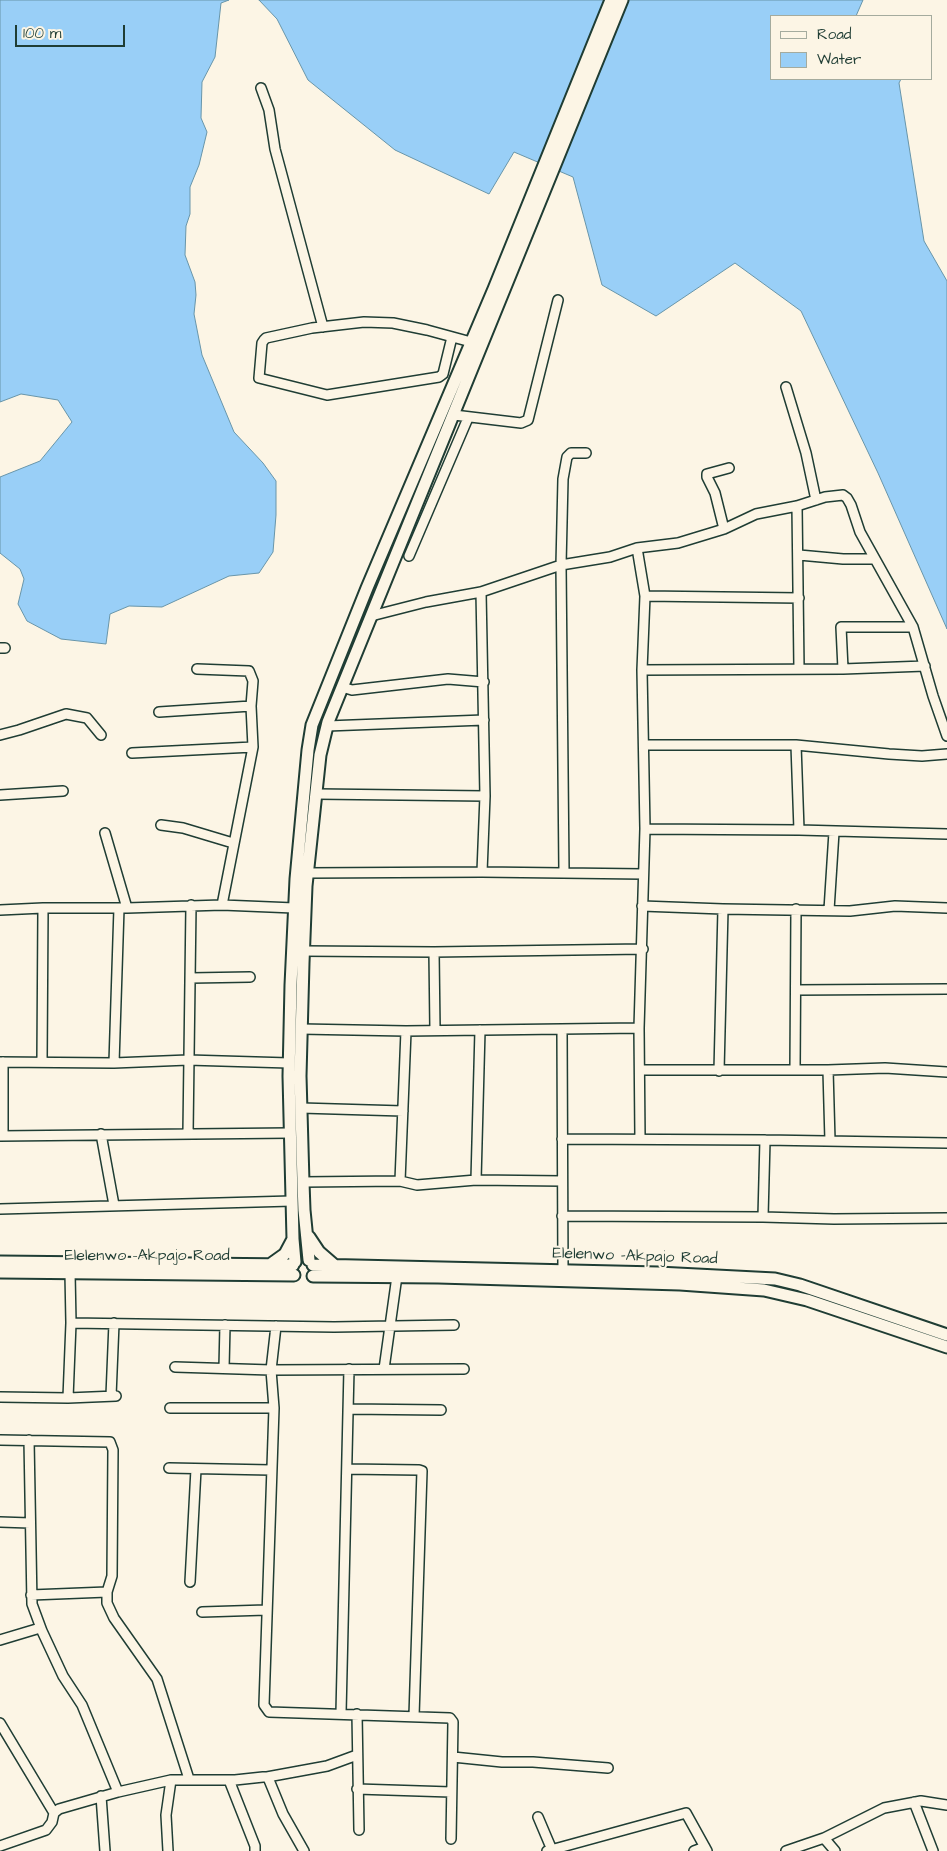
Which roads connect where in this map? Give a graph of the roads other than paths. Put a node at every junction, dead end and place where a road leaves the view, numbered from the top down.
1 (611, 0) edge
2 (622, 0) edge
3 (261, 88) dead end
4 (499, 290) junction
5 (558, 300) dead end
6 (323, 327) junction
7 (452, 337) junction
8 (471, 342) junction
9 (786, 387) dead end
10 (454, 415) junction
11 (468, 418) junction
12 (586, 453) dead end
13 (729, 468) dead end
14 (816, 500) junction
15 (796, 506) junction
16 (724, 529) junction
17 (637, 548) junction
18 (799, 555) junction
19 (409, 556) dead end
20 (875, 559) junction
21 (562, 565) junction
22 (481, 592) junction
23 (645, 596) junction
24 (799, 598) junction
25 (371, 616) junction
26 (913, 627) junction
27 (925, 666) junction
28 (197, 669) dead end
29 (799, 669) junction
30 (843, 669) junction
31 (642, 670) junction
32 (484, 682) junction
33 (342, 687) junction
34 (251, 706) junction
35 (159, 712) dead end
36 (484, 720) junction
37 (327, 726) junction
38 (0, 735) edge
39 (101, 735) dead end
40 (947, 736) edge
41 (644, 745) junction
42 (796, 745) junction
43 (252, 747) junction
44 (132, 753) dead end
45 (947, 754) edge
46 (63, 791) dead end
47 (317, 794) junction
48 (0, 795) edge
49 (485, 796) junction
50 (161, 825) dead end
51 (645, 829) junction
52 (799, 830) junction
53 (834, 832) junction
54 (105, 833) dead end
55 (947, 834) edge
56 (233, 843) junction
57 (482, 872) junction
58 (564, 872) junction
59 (308, 873) junction
60 (643, 874) junction
61 (191, 905) junction
62 (222, 905) junction
63 (642, 906) junction
64 (43, 908) junction
65 (123, 908) junction
66 (294, 908) junction
67 (947, 908) edge
68 (723, 909) junction
69 (796, 909) junction
70 (0, 910) edge
71 (829, 910) junction
72 (642, 949) junction
73 (303, 951) junction
74 (434, 952) junction
75 (250, 977) dead end
76 (191, 978) junction
77 (947, 989) edge
78 (796, 990) junction
79 (301, 1028) junction
80 (639, 1028) junction
81 (435, 1030) junction
82 (480, 1030) junction
83 (562, 1030) junction
84 (406, 1031) junction
85 (188, 1060) junction
86 (42, 1061) junction
87 (2, 1062) edge
88 (114, 1063) junction
89 (289, 1063) junction
90 (640, 1070) junction
91 (794, 1070) junction
92 (828, 1070) junction
93 (719, 1071) junction
94 (947, 1072) edge
95 (301, 1108) junction
96 (403, 1110) junction
97 (188, 1133) junction
98 (290, 1133) junction
99 (101, 1134) junction
100 (2, 1136) edge
101 (562, 1139) junction
102 (640, 1139) junction
103 (765, 1140) junction
104 (830, 1140) junction
105 (947, 1143) edge
106 (476, 1180) junction
107 (400, 1181) junction
108 (562, 1181) junction
109 (303, 1182) junction
110 (292, 1201) junction
111 (114, 1205) junction
112 (0, 1208) edge
113 (562, 1216) junction
114 (763, 1217) junction
115 (947, 1218) edge
116 (307, 1233) junction
117 (293, 1239) junction
118 (0, 1262) edge
119 (272, 1264) junction
120 (334, 1265) junction
121 (294, 1267) junction
122 (312, 1267) junction
123 (563, 1271) junction
124 (0, 1272) edge
125 (70, 1273) junction
126 (397, 1276) junction
127 (71, 1323) junction
128 (114, 1324) junction
129 (225, 1325) junction
130 (454, 1325) dead end
131 (276, 1326) junction
132 (390, 1326) junction
133 (947, 1335) edge
134 (947, 1347) edge
135 (175, 1367) dead end
136 (224, 1368) junction
137 (349, 1369) junction
138 (384, 1369) junction
139 (464, 1369) dead end
140 (271, 1370) junction
141 (0, 1397) edge
142 (68, 1398) junction
143 (170, 1408) dead end
144 (274, 1408) junction
145 (348, 1409) junction
146 (441, 1410) dead end
147 (0, 1440) edge
148 (29, 1440) junction
149 (169, 1468) dead end
150 (196, 1469) junction
151 (347, 1469) junction
152 (271, 1470) junction
153 (0, 1522) edge
154 (30, 1523) junction
155 (190, 1582) dead end
156 (107, 1592) junction
157 (31, 1595) junction
158 (266, 1610) junction
159 (202, 1612) dead end
160 (40, 1628) junction
161 (0, 1640) edge
162 (341, 1713) junction
163 (357, 1714) junction
164 (414, 1716) junction
165 (0, 1722) edge
166 (357, 1755) junction
167 (453, 1757) junction
168 (608, 1768) dead end
169 (267, 1777) junction
170 (189, 1779) junction
171 (171, 1780) junction
172 (229, 1780) junction
173 (358, 1789) junction
174 (118, 1792) junction
175 (451, 1792) junction
176 (101, 1796) junction
177 (914, 1802) junction
178 (947, 1805) edge
179 (54, 1813) junction
180 (538, 1817) dead end
181 (359, 1830) dead end
182 (824, 1838) junction
183 (451, 1839) dead end
184 (0, 1846) edge
185 (706, 1849) edge
186 (550, 1850) edge
187 (105, 1851) edge
188 (168, 1851) edge
189 (255, 1851) edge
190 (304, 1851) edge
191 (694, 1851) edge
192 (786, 1851) edge
193 (835, 1851) edge
194 (933, 1851) edge

1 - 4 main road
2 - 4 main road
3 - 6 street
4 - 8 main road
4 - 10 main road
5 - 11 street
6 - 7 street
6 - 7 street
7 - 8 street
8 - 66 main road
9 - 14 street
10 - 11 street
10 - 25 main road
11 - 19 street
12 - 21 street
13 - 16 street
14 - 15 street
14 - 20 street
15 - 16 street
15 - 18 street
16 - 17 street
17 - 21 street
17 - 23 street
18 - 20 street
18 - 24 street
20 - 26 street
21 - 22 street
21 - 58 street
22 - 25 street
22 - 32 street
23 - 24 street
23 - 31 street
24 - 29 street
25 - 33 main road
26 - 27 street
26 - 30 street
27 - 30 street
27 - 40 street
28 - 34 street
29 - 30 street
29 - 31 street
31 - 41 street
32 - 33 street
32 - 36 street
33 - 37 main road
34 - 35 street
34 - 43 street
36 - 37 street
36 - 49 street
37 - 47 main road
38 - 39 street
41 - 42 street
41 - 51 street
42 - 45 street
42 - 52 street
43 - 44 street
43 - 56 street
46 - 48 street
47 - 49 street
47 - 59 main road
49 - 57 street
50 - 56 street
51 - 52 street
51 - 60 street
52 - 53 street
53 - 55 street
53 - 71 street
54 - 65 street
56 - 62 street
57 - 58 street
57 - 59 street
58 - 60 street
59 - 73 main road
60 - 63 street
61 - 62 street
61 - 65 street
61 - 76 street
62 - 66 street
63 - 68 street
63 - 72 street
64 - 65 street
64 - 70 street
64 - 86 street
65 - 88 street
66 - 89 main road
67 - 71 street
68 - 69 street
68 - 93 street
69 - 71 street
69 - 78 street
72 - 74 street
72 - 80 street
73 - 74 street
73 - 79 main road
74 - 81 street
75 - 76 street
76 - 85 street
77 - 78 street
78 - 91 street
79 - 84 street
79 - 95 main road
80 - 83 street
80 - 90 street
81 - 82 street
81 - 84 street
82 - 83 street
82 - 106 street
83 - 101 street
84 - 96 street
85 - 88 street
85 - 89 street
85 - 97 street
86 - 87 street
86 - 88 street
87 - 100 street
89 - 98 main road
90 - 93 street
90 - 102 street
91 - 92 street
91 - 93 street
92 - 94 street
92 - 104 street
95 - 96 street
95 - 109 main road
96 - 107 street
97 - 98 street
97 - 99 street
98 - 110 main road
99 - 100 street
99 - 111 street
101 - 102 street
101 - 108 street
102 - 103 street
103 - 104 street
103 - 114 street
104 - 105 street
106 - 107 street
106 - 108 street
107 - 109 street
108 - 113 street
109 - 116 main road
110 - 111 street
110 - 117 main road
111 - 112 street
113 - 114 street
113 - 123 street
114 - 115 street
116 - 120 main road
116 - 122 main road
117 - 119 main road
117 - 121 main road
118 - 119 main road
119 - 121 main road
120 - 122 main road, Elelenwo -Akpajo Road
120 - 123 main road, Elelenwo -Akpajo Road
121 - 122 main road
121 - 122 main road
121 - 125 main road, Elelenwo -Akpajo Road
122 - 126 main road, Elelenwo -Akpajo Road
123 - 133 main road, Elelenwo -Akpajo Road
124 - 125 main road, Elelenwo -Akpajo Road
125 - 127 street
126 - 132 street
126 - 134 main road, Elelenwo -Akpajo Road
127 - 128 street
127 - 142 street
128 - 129 street
128 - 142 street
129 - 131 street
129 - 136 street
130 - 132 street
131 - 132 street
131 - 140 street
132 - 138 street
135 - 136 street
136 - 140 street
137 - 138 street
137 - 140 street
137 - 145 street
138 - 139 street
140 - 144 street
141 - 142 street
143 - 144 street
144 - 152 street
145 - 146 street
145 - 151 street
147 - 148 street
148 - 154 street
148 - 156 street
149 - 150 street
150 - 152 street
150 - 155 street
151 - 162 street
151 - 164 street
152 - 158 street
153 - 154 street
154 - 157 street
156 - 157 street
156 - 170 street
157 - 160 street
158 - 159 street
158 - 162 street
160 - 161 street
160 - 174 street
162 - 163 street
163 - 164 street
163 - 166 street
164 - 167 street
165 - 179 street
166 - 169 street
166 - 173 street
167 - 168 street
167 - 175 street
169 - 172 street
169 - 190 street
170 - 171 street
170 - 172 street
171 - 174 street
171 - 188 street
172 - 189 street
173 - 175 street
173 - 181 street
174 - 176 street
175 - 183 street
176 - 179 street
176 - 187 street
177 - 178 street
177 - 182 street
177 - 194 street
179 - 184 street
180 - 186 street
182 - 192 street
182 - 193 street
185 - 186 street
185 - 191 street

